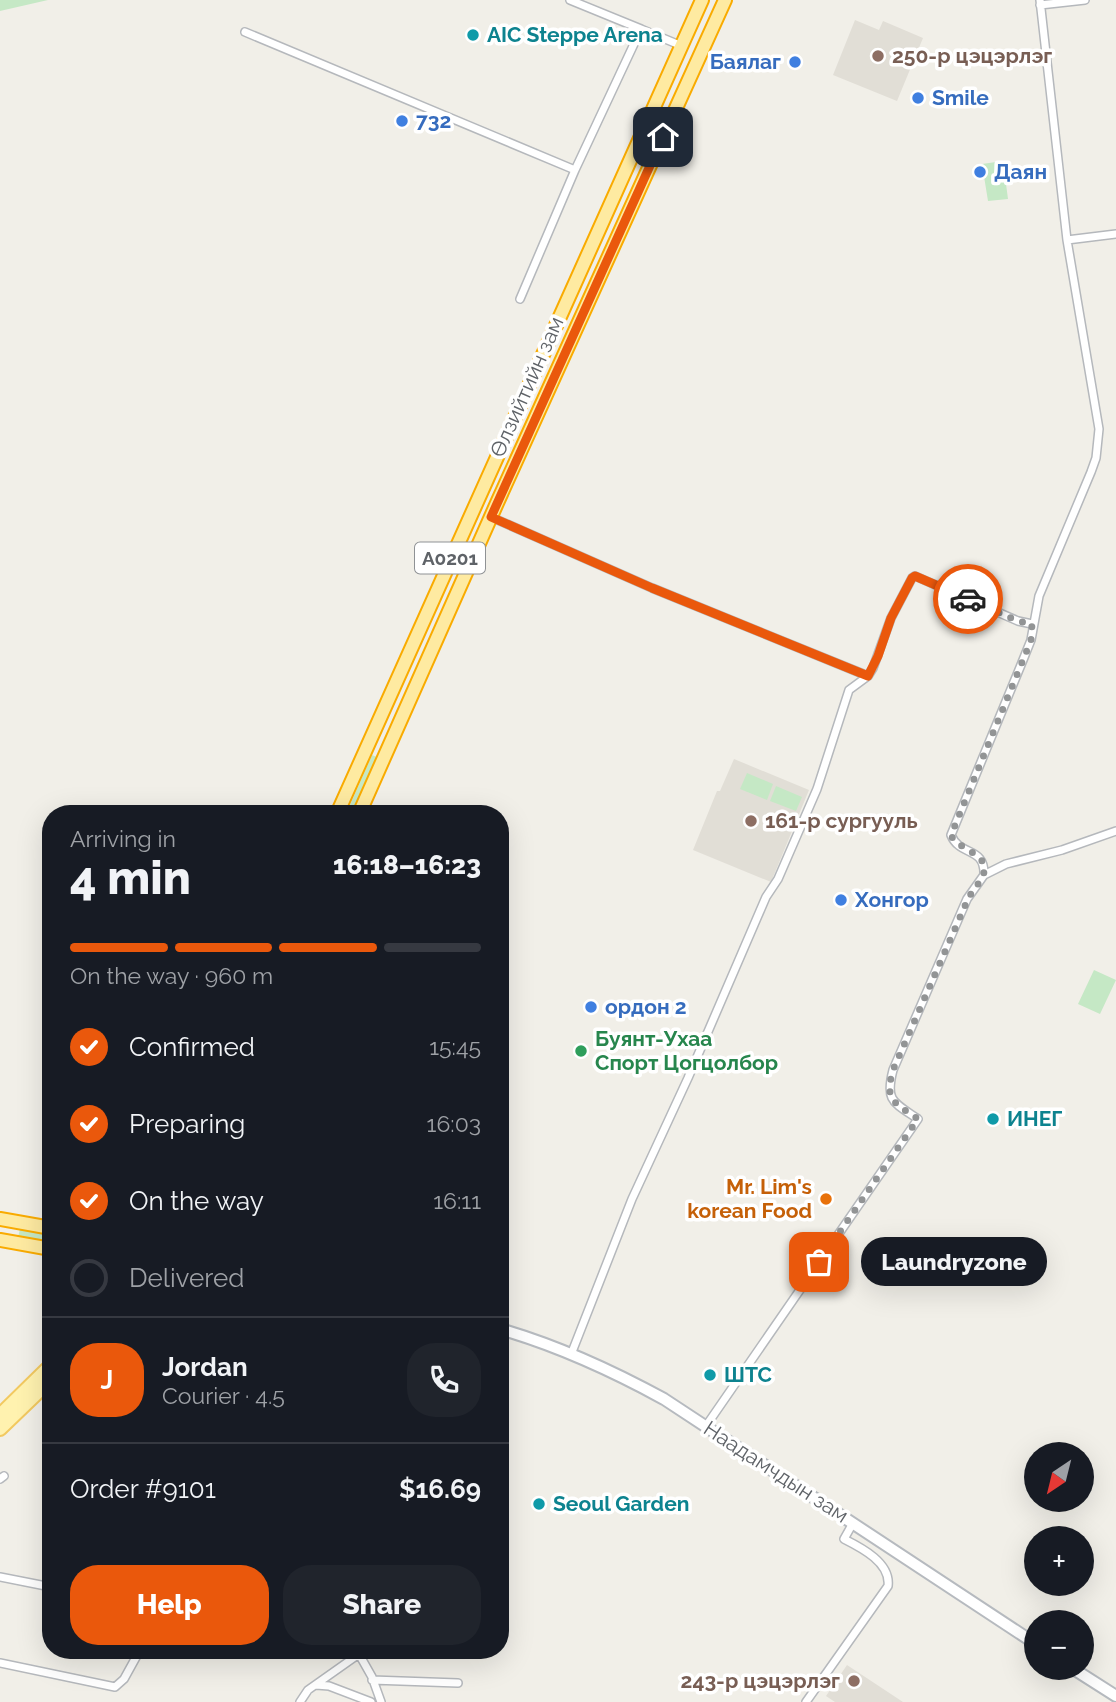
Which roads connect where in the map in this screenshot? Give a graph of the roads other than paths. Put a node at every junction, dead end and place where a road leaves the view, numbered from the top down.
1 (570, 0) edge
2 (702, 0) edge
3 (725, 0) edge
4 (1085, 0) edge
5 (1040, 2) edge
6 (641, 29) junction
7 (245, 32) dead end
8 (683, 47) junction
9 (575, 170) junction
10 (1116, 234) edge
11 (1067, 240) junction
12 (520, 299) dead end
13 (527, 387) junction
14 (545, 396) junction
15 (491, 517) junction
16 (1032, 624) junction
17 (868, 676) junction
18 (341, 805) edge
19 (363, 805) edge
20 (1116, 831) edge
21 (984, 875) junction
22 (0, 1219) edge
23 (18, 1222) junction
24 (42, 1226) edge
25 (0, 1240) edge
26 (14, 1242) junction
27 (42, 1247) edge
28 (509, 1332) edge
29 (572, 1353) junction
30 (42, 1374) edge
31 (42, 1389) edge
32 (0, 1415) edge
33 (706, 1426) junction
34 (0, 1429) edge
35 (853, 1523) junction
36 (0, 1577) edge
37 (42, 1585) edge
38 (1024, 1636) edge
39 (135, 1659) edge
40 (351, 1659) edge
41 (362, 1659) edge
42 (0, 1663) edge
43 (372, 1680) junction
44 (1091, 1680) edge
45 (458, 1683) dead end
46 (315, 1685) junction
47 (1116, 1696) edge
48 (300, 1702) edge
49 (371, 1702) edge
50 (381, 1702) edge
51 (806, 1702) edge

1 - 6 street
2 - 8 highway, Өлзийтийн зам / A0201
3 - 14 highway, Өлзийтийн зам / A0201
4 - 5 street
5 - 11 street
6 - 8 street
6 - 9 street
7 - 9 street
8 - 13 highway, Өлзийтийн зам / A0201
9 - 12 street
10 - 11 street
11 - 16 street
13 - 14 highway
13 - 18 highway, Өлзийтийн зам / A0201
14 - 15 highway, Өлзийтийн зам / A0201
15 - 17 street
15 - 19 highway, Өлзийтийн зам / A0201
16 - 17 street
16 - 21 street
17 - 29 street
20 - 21 street
21 - 33 street
22 - 23 highway
23 - 24 highway
23 - 26 highway
25 - 26 highway
26 - 27 highway
28 - 29 main road, Наадамчдын зам
29 - 33 main road, Наадамчдын зам
30 - 32 main road
31 - 34 main road
33 - 35 main road, Наадамчдын зам
35 - 38 main road, Наадамчдын зам
35 - 51 street
36 - 37 street
39 - 42 street
40 - 46 street
41 - 43 street
43 - 45 street
43 - 50 street
44 - 47 main road
46 - 48 street
46 - 49 street

